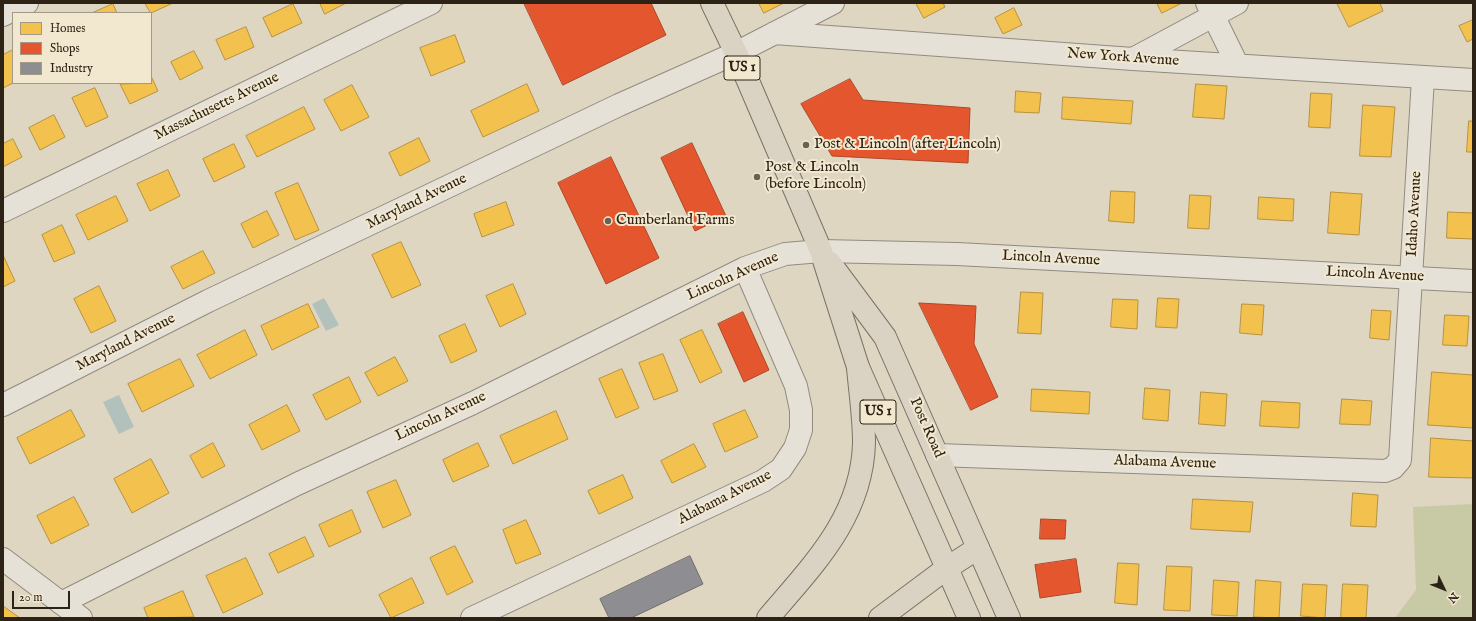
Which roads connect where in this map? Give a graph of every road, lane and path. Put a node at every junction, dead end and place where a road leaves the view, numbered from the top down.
1 (27, 3) edge
2 (431, 3) edge
3 (712, 3) edge
4 (833, 3) edge
5 (1237, 3) edge
6 (1210, 9) edge
7 (3, 15) edge
8 (773, 33) junction
9 (736, 53) junction
10 (1133, 59) junction
11 (1237, 64) junction
12 (1423, 78) junction
13 (1473, 80) edge
14 (3, 211) edge
15 (821, 251) junction
16 (745, 268) junction
17 (1411, 277) junction
18 (1473, 281) edge
19 (858, 366) junction
20 (3, 405) edge
21 (937, 455) junction
22 (1393, 468) joint
23 (978, 548) junction
24 (3, 560) edge
25 (947, 568) junction
26 (61, 603) junction
27 (81, 618) edge
28 (472, 618) edge
29 (768, 618) edge
30 (880, 618) edge
31 (969, 618) edge
32 (1009, 618) edge

1 - 7 street
2 - 14 street, Massachusetts Avenue
3 - 9 main road, Post Road / US 1
4 - 8 street, Maryland Avenue
5 - 6 street
6 - 10 street
6 - 11 street
8 - 9 street, Maryland Avenue
8 - 10 street, New York Avenue
9 - 15 main road, Post Road / US 1
9 - 20 street, Maryland Avenue
10 - 11 street, New York Avenue
11 - 12 street, New York Avenue
12 - 13 street, New York Avenue
12 - 17 street, Idaho Avenue
15 - 16 street, Lincoln Avenue
15 - 17 street, Lincoln Avenue
15 - 19 main road, Post Road / US 1
15 - 21 main road, Post Road / US 1
16 - 26 street, Lincoln Avenue
16 - 28 street, Alabama Avenue
17 - 18 street, Lincoln Avenue
17 - 22 street, Idaho Avenue
19 - 25 main road, Post Road / US 1
19 - 29 main road
21 - 22 street, Alabama Avenue
21 - 23 main road, Post Road / US 1
23 - 25 main road
23 - 32 main road, Post Road / US 1
24 - 26 street
25 - 30 main road
25 - 31 main road, Post Road / US 1
26 - 27 street

